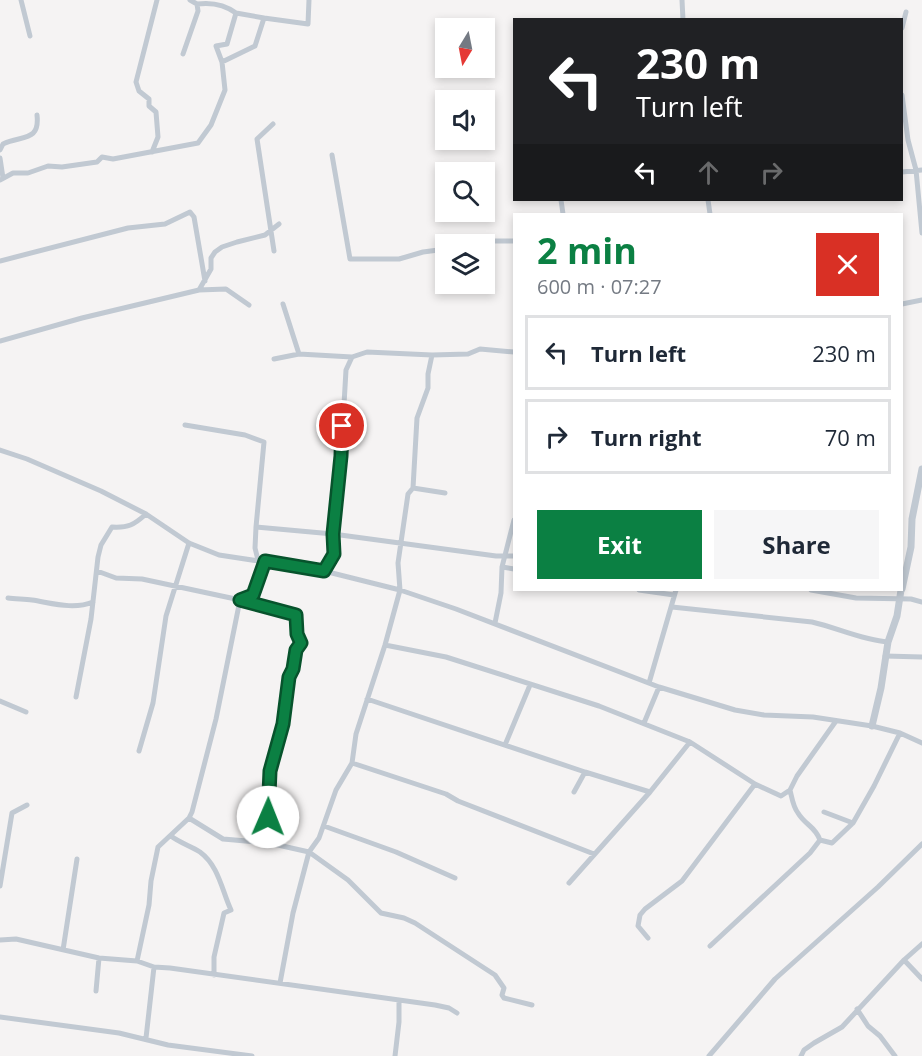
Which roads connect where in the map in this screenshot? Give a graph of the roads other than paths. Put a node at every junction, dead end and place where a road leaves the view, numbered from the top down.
1 (21, 0) edge
2 (157, 0) edge
3 (190, 0) edge
4 (309, 0) edge
5 (682, 0) edge
6 (198, 4) junction
7 (906, 12) dead end
8 (236, 13) junction
9 (264, 18) junction
10 (683, 18) edge
11 (903, 24) edge
12 (30, 36) dead end
13 (183, 54) dead end
14 (222, 62) junction
15 (903, 102) edge
16 (37, 115) dead end
17 (273, 124) dead end
18 (0, 137) edge
19 (1, 147) edge
20 (152, 152) junction
21 (332, 155) dead end
22 (0, 158) edge
23 (919, 170) edge
24 (903, 172) edge
25 (1, 179) edge
26 (279, 224) dead end
27 (270, 230) junction
28 (922, 233) edge
29 (495, 241) edge
30 (513, 241) edge
31 (435, 250) edge
32 (274, 251) dead end
33 (0, 261) edge
34 (205, 282) junction
35 (199, 290) junction
36 (922, 300) edge
37 (284, 304) dead end
38 (903, 304) edge
39 (249, 305) dead end
40 (0, 341) edge
41 (513, 352) edge
42 (299, 354) junction
43 (432, 355) junction
44 (352, 357) junction
45 (274, 359) dead end
46 (185, 425) dead end
47 (0, 450) edge
48 (922, 468) edge
49 (413, 488) junction
50 (445, 493) dead end
51 (146, 514) junction
52 (513, 524) edge
53 (256, 526) junction
54 (333, 534) junction
55 (189, 543) junction
56 (402, 543) junction
57 (505, 555) junction
58 (513, 556) edge
59 (258, 560) junction
60 (265, 561) junction
61 (502, 567) junction
62 (513, 569) edge
63 (97, 571) junction
64 (324, 571) junction
65 (903, 581) edge
66 (176, 588) junction
67 (400, 590) junction
68 (657, 591) edge
69 (816, 591) edge
70 (901, 591) edge
71 (675, 592) edge
72 (8, 598) dead end
73 (900, 599) junction
74 (240, 600) junction
75 (93, 602) junction
76 (922, 602) edge
77 (672, 607) junction
78 (495, 623) junction
79 (888, 642) junction
80 (385, 645) junction
81 (885, 657) junction
82 (922, 657) edge
83 (649, 683) junction
84 (530, 685) junction
85 (659, 687) junction
86 (76, 697) dead end
87 (367, 699) junction
88 (0, 701) edge
89 (26, 712) dead end
90 (836, 721) junction
91 (644, 723) junction
92 (872, 726) junction
93 (900, 733) junction
94 (690, 742) junction
95 (922, 743) edge
96 (505, 745) junction
97 (139, 751) dead end
98 (352, 763) junction
99 (585, 772) junction
100 (755, 784) junction
101 (790, 790) junction
102 (259, 791) dead end
103 (268, 791) junction
104 (574, 792) dead end
105 (650, 792) junction
106 (27, 805) dead end
107 (824, 812) dead end
108 (189, 818) junction
109 (853, 823) junction
110 (324, 826) junction
111 (171, 836) junction
112 (820, 840) junction
113 (268, 843) junction
114 (922, 844) edge
115 (309, 852) junction
116 (594, 854) junction
117 (77, 859) dead end
118 (455, 878) dead end
119 (569, 883) dead end
120 (0, 886) edge
121 (648, 938) dead end
122 (0, 940) edge
123 (922, 944) edge
124 (710, 946) dead end
125 (63, 951) junction
126 (99, 958) junction
127 (904, 960) junction
128 (137, 961) junction
129 (154, 967) junction
130 (214, 975) junction
131 (922, 979) edge
132 (280, 983) junction
133 (96, 991) dead end
134 (399, 1000) junction
135 (532, 1005) dead end
136 (857, 1009) junction
137 (457, 1013) dead end
138 (0, 1017) edge
139 (146, 1038) junction
140 (222, 1054) edge
141 (252, 1056) edge
142 (395, 1056) edge
143 (709, 1056) edge
144 (801, 1056) edge
145 (895, 1056) edge

1 - 12 street
2 - 20 street
3 - 6 street
4 - 9 street
5 - 10 street
6 - 8 street
6 - 13 street
7 - 11 street
8 - 9 street
8 - 14 street
9 - 14 street
14 - 20 street
15 - 23 street
16 - 19 street
17 - 27 street
18 - 19 street
20 - 25 street
21 - 31 street
22 - 25 street
23 - 24 street
23 - 28 street
26 - 27 street
27 - 32 street
27 - 34 street
29 - 30 street
33 - 34 street
34 - 35 street
35 - 39 street
35 - 40 street
36 - 38 street
37 - 42 street
41 - 43 street
42 - 44 street
42 - 45 street
43 - 44 street
43 - 49 street
44 - 54 street
46 - 53 street
47 - 51 street
48 - 65 street
49 - 50 street
49 - 56 street
51 - 55 street
51 - 63 street
52 - 57 street
53 - 54 street
53 - 59 street
54 - 56 street
54 - 64 street
55 - 59 street
55 - 66 street
56 - 57 street
56 - 67 street
57 - 58 street
57 - 61 street
59 - 60 street
60 - 64 street
60 - 74 street
61 - 62 street
61 - 78 street
63 - 66 street
63 - 75 street
64 - 67 street
66 - 74 street
66 - 97 street
67 - 78 street
67 - 80 street
68 - 71 street
69 - 73 street
70 - 73 street
71 - 77 street
72 - 75 street
73 - 76 street
73 - 79 street
74 - 103 street
74 - 108 street
75 - 86 street
77 - 79 street
77 - 83 street
78 - 83 street
79 - 81 street
80 - 84 street
80 - 87 street
81 - 82 street
81 - 92 street
83 - 85 street
84 - 91 street
84 - 96 street
85 - 90 street
85 - 91 street
87 - 96 street
87 - 98 street
88 - 89 street
90 - 92 street
90 - 101 street
91 - 94 street
92 - 93 street
93 - 95 street
93 - 109 street
94 - 100 street
94 - 105 street
96 - 99 street
98 - 110 street
98 - 116 street
99 - 104 street
99 - 105 street
100 - 101 street
100 - 121 street
101 - 112 street
102 - 103 street
103 - 113 street
105 - 116 street
106 - 120 street
107 - 109 street
108 - 111 street
108 - 113 street
109 - 112 street
110 - 115 street
110 - 118 street
111 - 128 street
111 - 130 street
112 - 124 street
113 - 115 street
114 - 143 street
115 - 132 street
115 - 135 street
116 - 119 street
117 - 125 street
122 - 125 street
123 - 127 street
125 - 126 street
126 - 128 street
126 - 133 street
127 - 131 street
127 - 136 street
128 - 129 street
129 - 130 street
129 - 139 street
130 - 132 street
132 - 134 street
134 - 137 street
134 - 142 street
136 - 144 street
136 - 145 street
138 - 139 street
139 - 140 street
140 - 141 street

